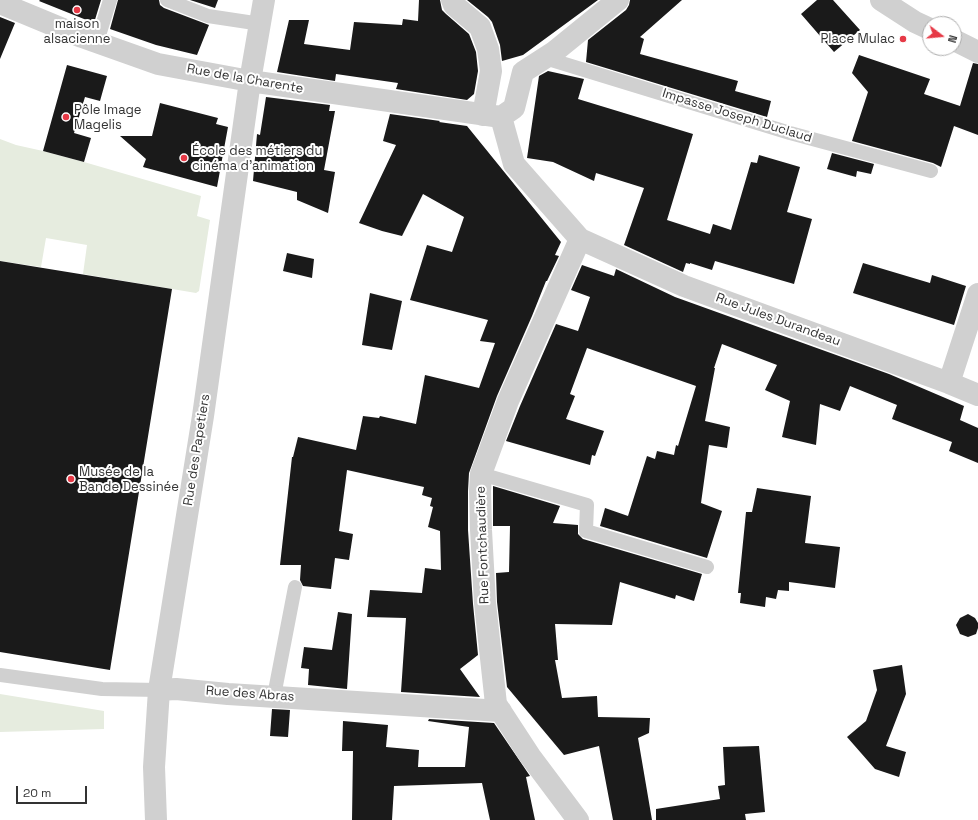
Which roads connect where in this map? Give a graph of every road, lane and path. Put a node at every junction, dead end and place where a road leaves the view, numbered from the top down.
1 (110, 0) edge
2 (167, 0) edge
3 (264, 0) edge
4 (452, 0) edge
5 (618, 0) edge
6 (882, 0) edge
7 (0, 3) edge
8 (261, 24) junction
9 (922, 25) edge
10 (97, 42) junction
11 (962, 44) edge
12 (978, 52) edge
13 (545, 58) junction
14 (491, 71) junction
15 (523, 72) junction
16 (250, 81) junction
17 (492, 116) junction
18 (931, 171) dead end
19 (580, 239) junction
20 (978, 294) edge
21 (949, 383) junction
22 (978, 395) edge
23 (481, 474) junction
24 (707, 567) dead end
25 (295, 587) dead end
26 (0, 675) edge
27 (159, 690) junction
28 (274, 696) junction
29 (500, 711) junction
30 (156, 820) edge
31 (578, 820) edge

1 - 10 lane
2 - 8 lane
3 - 8 street, Rue des Papetiers
4 - 14 street
5 - 13 street
6 - 9 street
7 - 10 street, Rue de la Charente
8 - 16 street, Rue des Papetiers
10 - 16 street, Rue de la Charente
11 - 12 street
13 - 15 street
13 - 18 lane, Impasse Joseph Duclaud
14 - 15 street
14 - 17 street
15 - 17 street
16 - 17 street, Rue de la Charente
16 - 27 street, Rue des Papetiers
17 - 19 street
19 - 21 street, Rue Jules Durandeau
19 - 23 street, Rue Fontchaudière
20 - 21 street
21 - 22 street, Rue Jules Durandeau
23 - 24 lane
23 - 29 street, Rue Fontchaudière
25 - 28 lane
26 - 27 lane, Rue des Abras
27 - 28 street, Rue des Abras
27 - 30 street, Rue des Papetiers
28 - 29 street, Rue des Abras
29 - 31 street, Rue Fontchaudière

